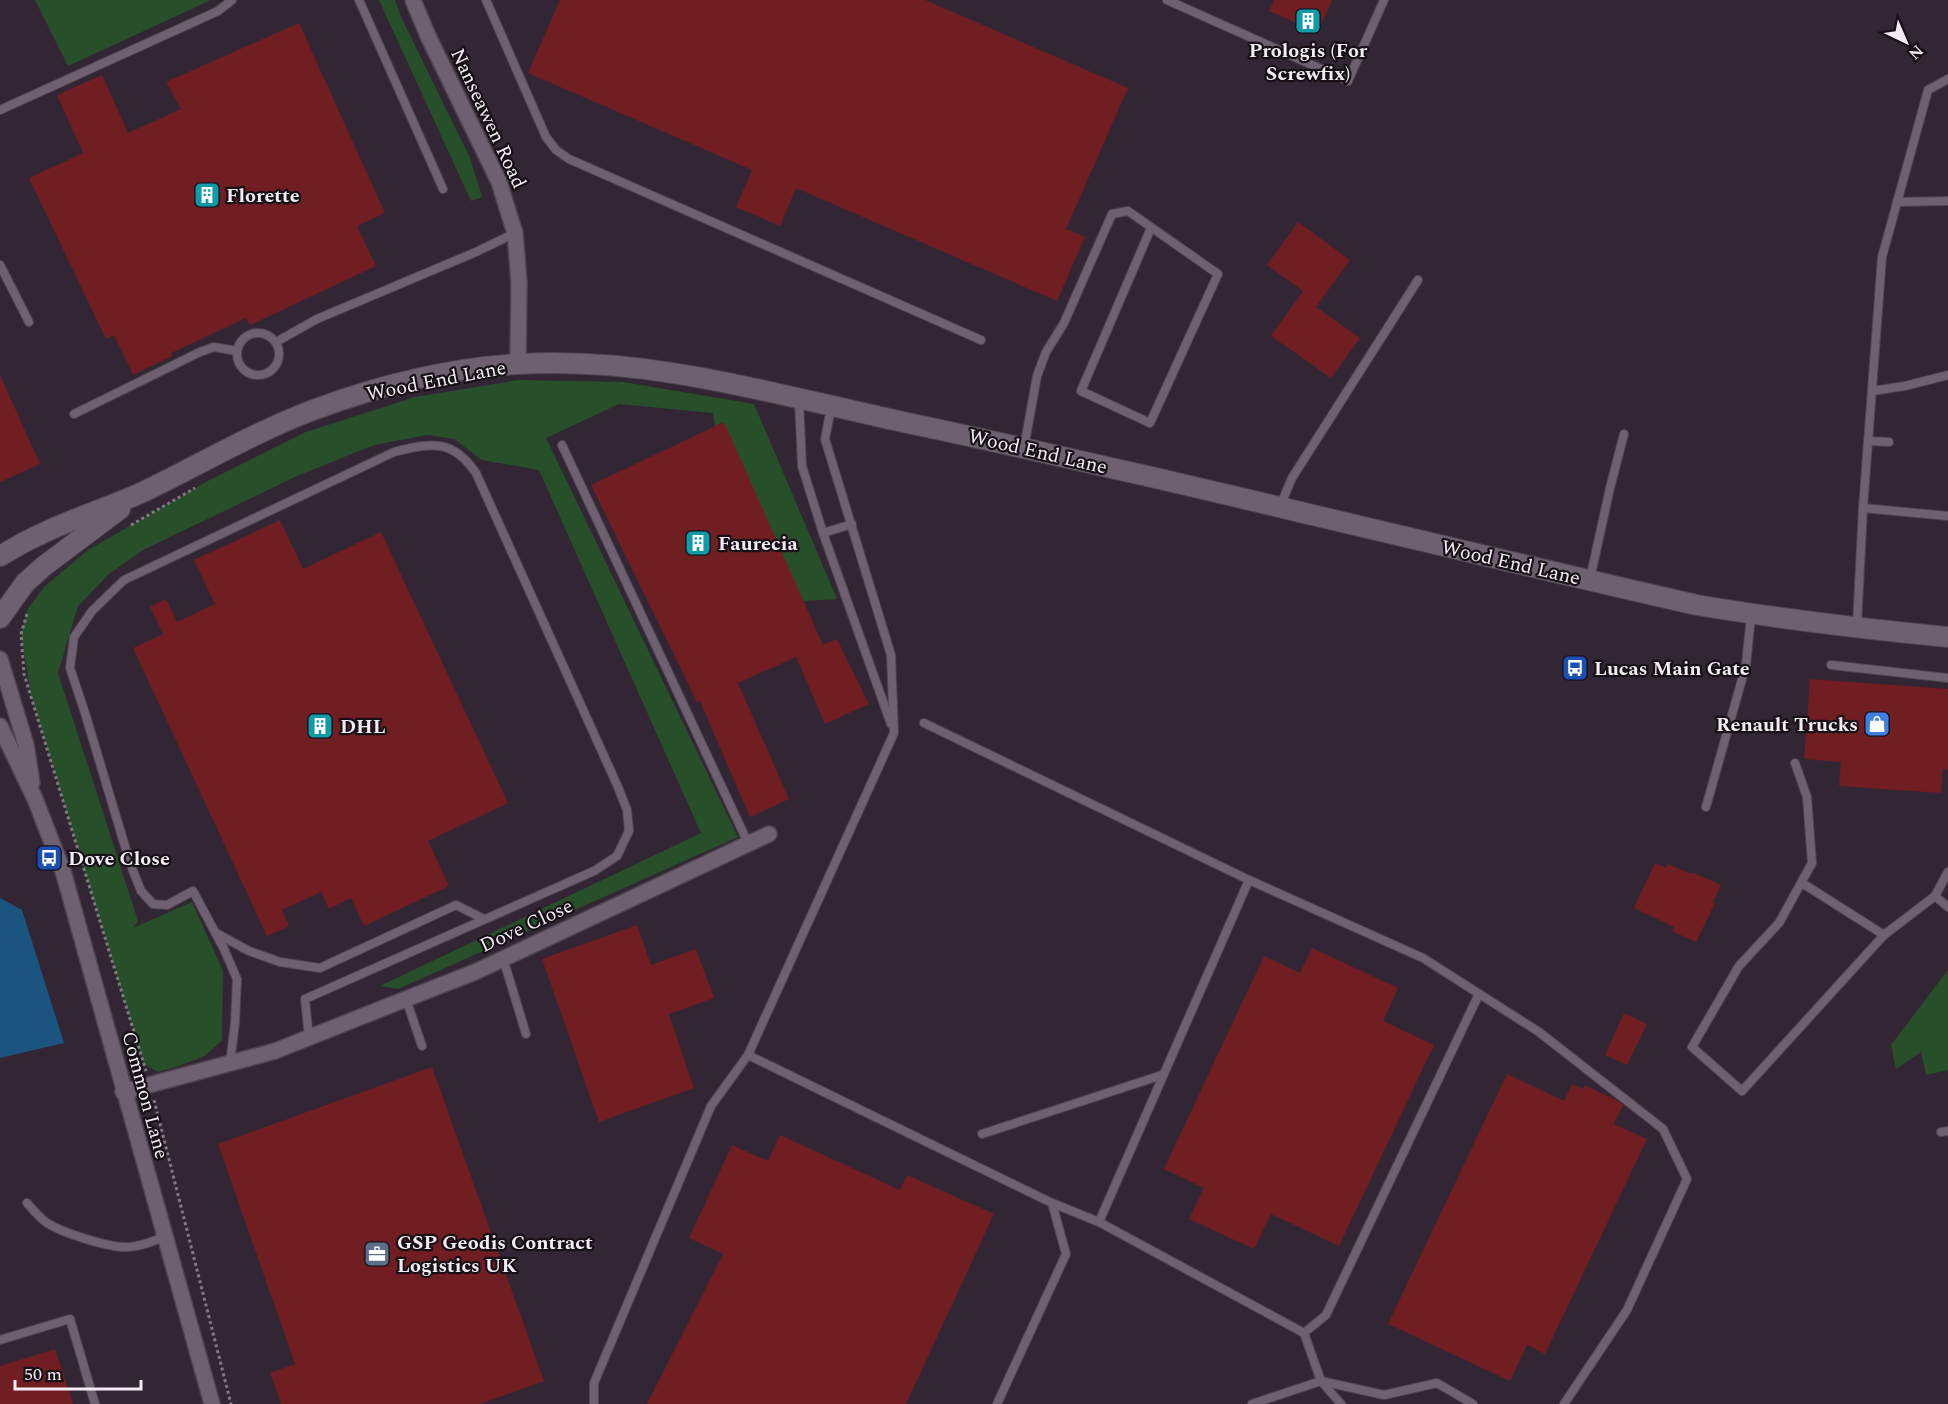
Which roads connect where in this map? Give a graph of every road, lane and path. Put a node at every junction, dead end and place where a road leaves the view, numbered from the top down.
1 (232, 0) edge
2 (359, 0) edge
3 (413, 0) edge
4 (486, 0) edge
5 (1167, 0) edge
6 (1384, 0) edge
7 (1948, 79) edge
8 (0, 110) edge
9 (443, 189) dead end
10 (1948, 201) edge
11 (1897, 202) junction
12 (1151, 228) junction
13 (514, 233) junction
14 (0, 265) edge
15 (1418, 280) dead end
16 (29, 322) dead end
17 (981, 340) dead end
18 (276, 342) junction
19 (237, 351) junction
20 (518, 364) junction
21 (1948, 375) edge
22 (1872, 391) junction
23 (799, 406) junction
24 (831, 406) junction
25 (74, 414) dead end
26 (1624, 434) dead end
27 (1868, 441) junction
28 (1889, 442) dead end
29 (562, 445) dead end
30 (1024, 448) junction
31 (196, 487) dead end
32 (141, 493) junction
33 (1279, 508) junction
34 (1863, 508) junction
35 (1948, 516) edge
36 (852, 524) junction
37 (127, 527) dead end
38 (824, 533) junction
39 (38, 535) junction
40 (0, 544) edge
41 (0, 556) edge
42 (1590, 580) junction
43 (28, 609) dead end
44 (1751, 614) junction
45 (0, 618) edge
46 (1857, 628) junction
47 (1948, 638) edge
48 (0, 659) edge
49 (1831, 665) dead end
50 (1948, 678) edge
51 (924, 723) dead end
52 (0, 726) edge
53 (894, 733) junction
54 (0, 744) edge
55 (16, 761) junction
56 (1795, 762) dead end
57 (35, 799) junction
58 (1706, 807) dead end
59 (769, 834) dead end
60 (748, 843) junction
61 (1948, 872) edge
62 (1249, 879) junction
63 (1802, 883) junction
64 (1935, 896) junction
65 (1948, 907) edge
66 (484, 919) junction
67 (216, 933) junction
68 (1884, 935) junction
69 (503, 958) junction
70 (1479, 994) junction
71 (406, 999) junction
72 (526, 1034) dead end
73 (309, 1038) junction
74 (422, 1046) dead end
75 (748, 1055) junction
76 (230, 1063) junction
77 (1162, 1075) junction
78 (150, 1085) junction
79 (123, 1092) junction
80 (982, 1134) dead end
81 (27, 1203) dead end
82 (1052, 1203) junction
83 (1099, 1222) junction
84 (164, 1237) junction
85 (1304, 1333) junction
86 (0, 1340) edge
87 (1321, 1381) junction
88 (96, 1404) edge
89 (212, 1404) edge
90 (231, 1404) edge
91 (594, 1404) edge
92 (997, 1404) edge
93 (1252, 1404) edge
94 (1341, 1404) edge
95 (1473, 1404) edge
96 (1564, 1404) edge

1 - 8 lane
2 - 9 lane
3 - 13 street, Nanseawen Road
4 - 17 lane
5 - 6 lane
7 - 11 lane
10 - 11 lane
11 - 22 lane
12 - 12 lane
12 - 30 lane
13 - 18 lane
13 - 20 street, Nanseawen Road
14 - 16 lane
15 - 33 lane
18 - 19 lane
18 - 19 lane
19 - 25 lane
20 - 23 street, Wood End Lane
20 - 32 street, Wood End Lane
21 - 22 lane
22 - 27 lane
23 - 24 street, Wood End Lane
23 - 38 lane
24 - 30 street, Wood End Lane
24 - 36 lane
26 - 42 lane
27 - 28 lane
27 - 34 lane
29 - 60 lane
30 - 33 street, Wood End Lane
31 - 37 path
32 - 39 street, Wood End Lane
32 - 45 street, Wood End Lane
33 - 42 street, Wood End Lane
34 - 35 lane
34 - 46 lane
36 - 38 lane
36 - 53 lane
38 - 53 lane
39 - 40 street
39 - 41 street, Wood End Lane
42 - 44 street, Wood End Lane
43 - 78 path
44 - 46 street, Wood End Lane
44 - 58 lane
46 - 47 street, Wood End Lane
48 - 57 street, Common Lane
49 - 50 lane
51 - 62 lane
52 - 55 street, Common Lane
53 - 75 lane
54 - 55 street
55 - 57 street, Common Lane
56 - 63 lane
57 - 79 street, Common Lane
59 - 60 street, Dove Close
60 - 69 street, Dove Close
61 - 64 lane
62 - 70 lane
62 - 77 lane
63 - 68 lane
63 - 68 lane
64 - 65 lane
64 - 68 lane
66 - 67 lane
66 - 67 lane
66 - 73 lane
67 - 76 lane
69 - 71 street, Dove Close
69 - 72 lane
70 - 85 lane
70 - 96 lane
71 - 73 street, Dove Close
71 - 74 lane
73 - 76 street, Dove Close
75 - 82 lane
75 - 91 lane
76 - 78 street, Dove Close
77 - 80 lane
77 - 83 lane
78 - 79 street, Dove Close
78 - 90 path
79 - 84 street, Common Lane
81 - 84 lane
82 - 83 lane
82 - 92 lane
83 - 85 lane
84 - 89 street, Common Lane
85 - 87 lane
86 - 88 lane
87 - 93 lane
87 - 94 lane
87 - 95 lane

